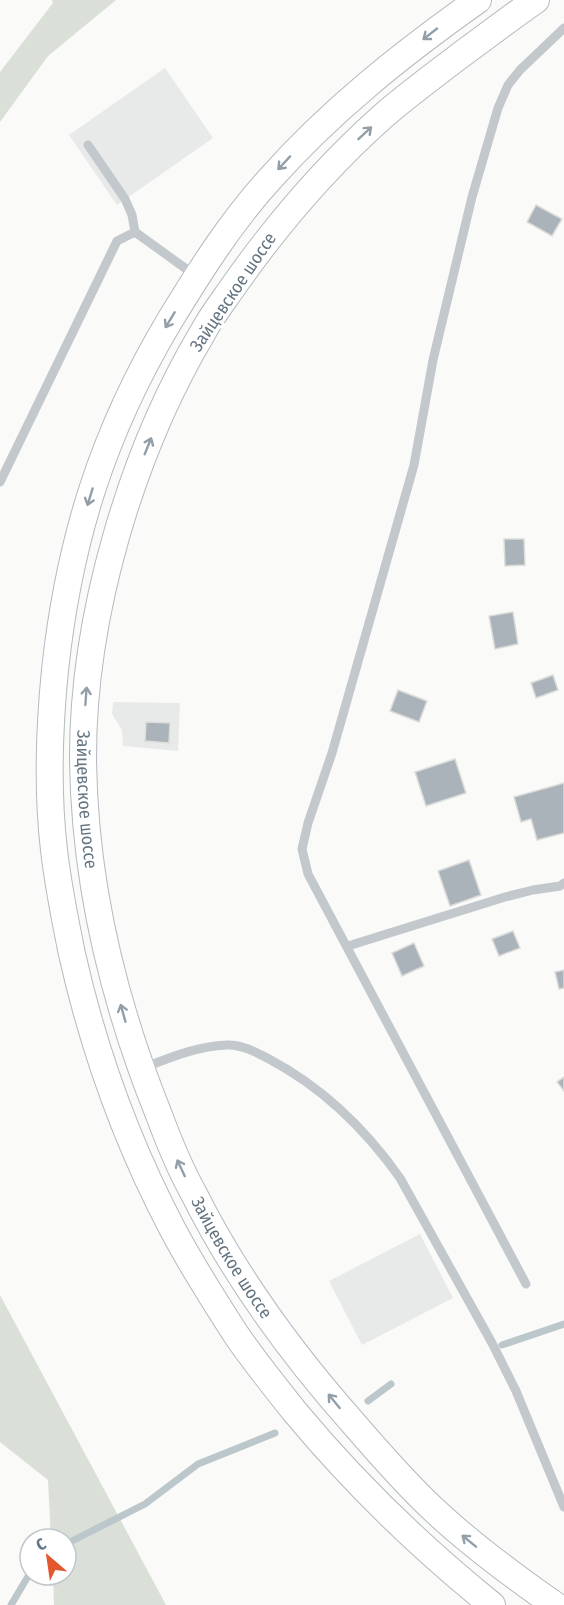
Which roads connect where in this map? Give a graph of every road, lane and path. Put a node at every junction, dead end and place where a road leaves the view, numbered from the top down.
1 (478, 0) edge
2 (536, 0) edge
3 (564, 28) edge
4 (88, 145) dead end
5 (135, 232) junction
6 (196, 276) junction
7 (0, 482) edge
8 (564, 884) edge
9 (348, 946) junction
10 (141, 1069) junction
11 (526, 1284) dead end
12 (564, 1507) edge
13 (492, 1605) edge
14 (555, 1605) edge

1 -> 6 main road, Зайцевское шоссе
10 -> 2 main road, Зайцевское шоссе
3 - 9 lane
4 - 5 lane
5 - 6 lane
5 - 7 lane
6 -> 13 main road, Зайцевское шоссе
8 - 9 lane
9 - 11 lane
10 - 12 lane
14 -> 10 main road, Зайцевское шоссе

